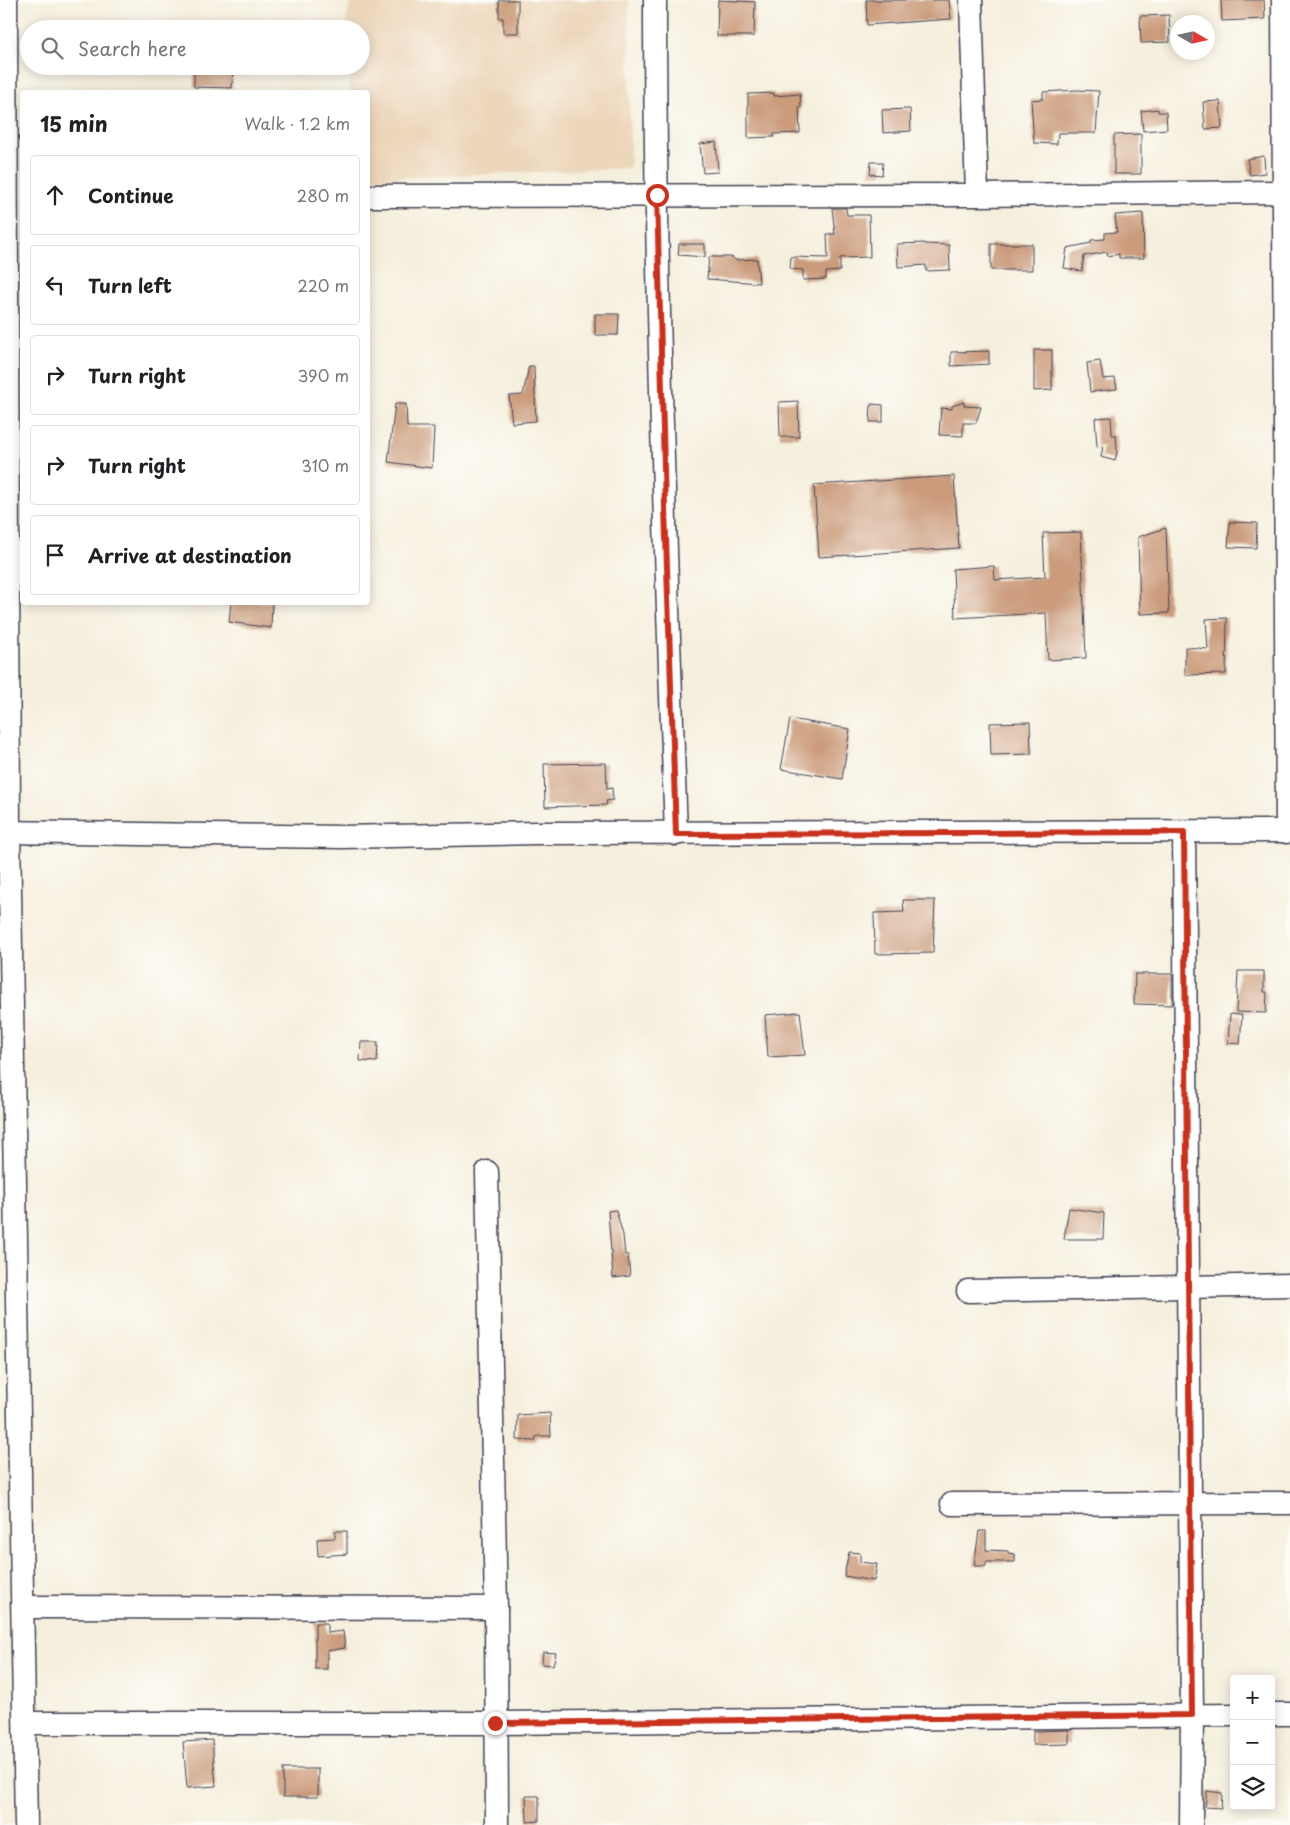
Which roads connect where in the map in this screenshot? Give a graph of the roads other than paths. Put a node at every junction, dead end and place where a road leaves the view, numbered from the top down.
1 (6, 0) edge
2 (656, 0) edge
3 (971, 0) edge
4 (1283, 0) edge
5 (1287, 192) edge
6 (657, 195) junction
7 (977, 195) junction
8 (370, 196) edge
9 (10, 197) edge
10 (4, 832) edge
11 (1184, 832) junction
12 (1289, 832) edge
13 (676, 834) junction
14 (487, 1172) dead end
15 (1290, 1285) edge
16 (8, 1286) edge
17 (1188, 1286) junction
18 (968, 1291) dead end
19 (1290, 1502) edge
20 (1190, 1503) junction
21 (952, 1504) dead end
22 (23, 1607) junction
23 (496, 1608) junction
24 (1275, 1714) edge
25 (1290, 1714) edge
26 (1192, 1715) junction
27 (1230, 1715) edge
28 (25, 1723) junction
29 (495, 1723) junction
30 (26, 1825) edge
31 (497, 1825) edge
32 (1191, 1825) edge

1 - 9 street
2 - 6 street
3 - 7 street
4 - 5 street
5 - 7 street
5 - 12 street
6 - 7 street
6 - 8 street
6 - 13 street
9 - 10 street
10 - 13 street
10 - 16 street
11 - 12 street
11 - 13 street
11 - 17 street
14 - 23 street
15 - 17 street
16 - 22 street
17 - 18 street
17 - 20 street
19 - 20 street
20 - 21 street
20 - 26 street
22 - 23 street
22 - 28 street
23 - 29 street
24 - 25 street
26 - 27 street
26 - 29 street
26 - 32 street
28 - 29 street
28 - 30 street
29 - 31 street

